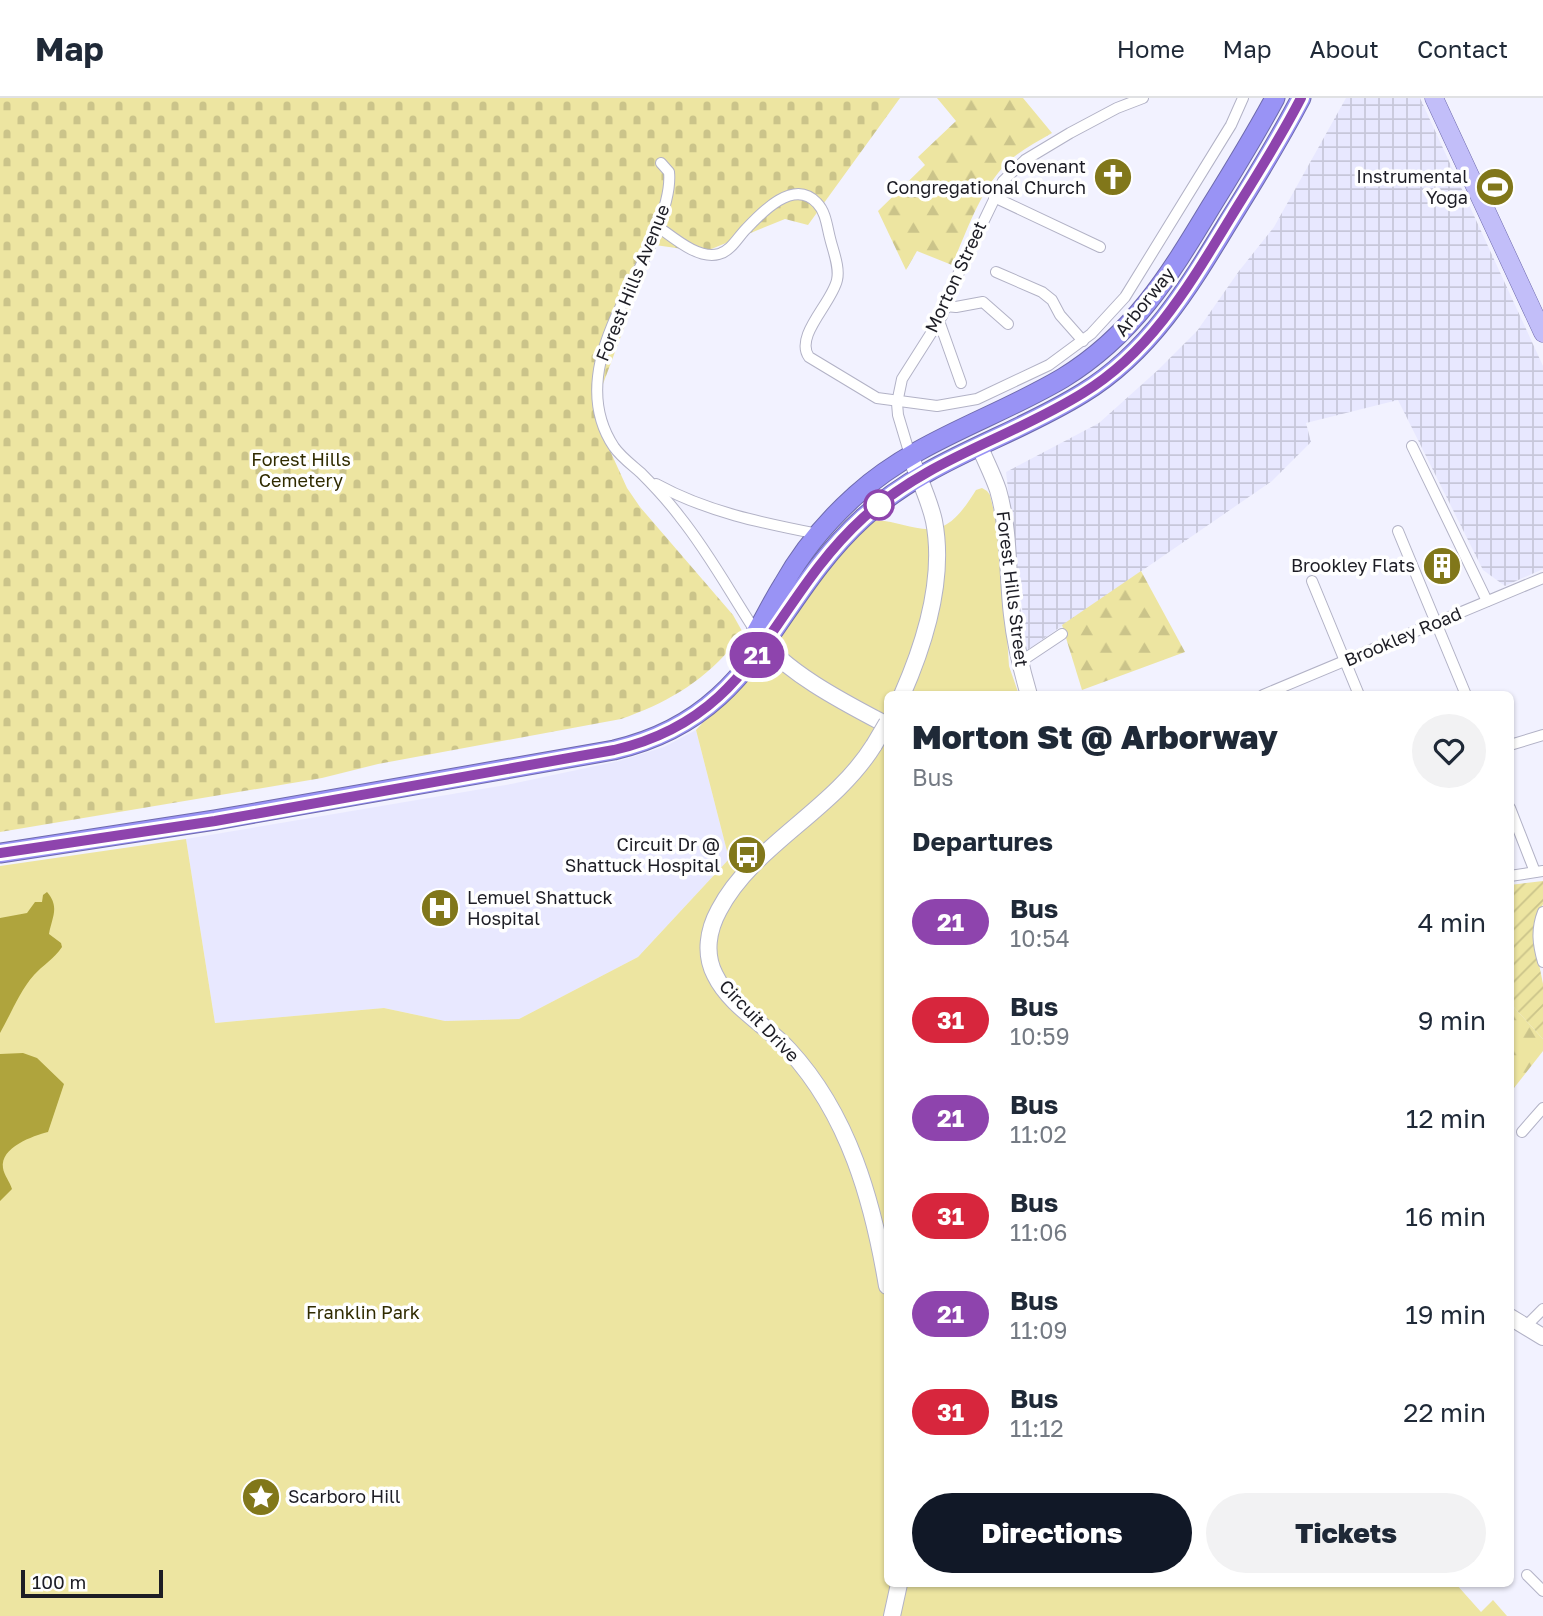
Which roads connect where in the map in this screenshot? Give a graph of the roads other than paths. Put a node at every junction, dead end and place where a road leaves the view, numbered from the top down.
1 (1143, 98) edge
2 (1242, 98) edge
3 (1275, 98) edge
4 (1301, 98) edge
5 (1434, 98) edge
6 (661, 163) dead end
7 (1231, 173) junction
8 (994, 197) junction
9 (1243, 198) junction
10 (657, 226) junction
11 (1100, 247) dead end
12 (996, 272) dead end
13 (945, 306) junction
14 (939, 321) junction
15 (1008, 324) dead end
16 (1543, 333) edge
17 (1083, 341) junction
18 (961, 383) dead end
19 (897, 402) junction
20 (979, 445) junction
21 (1412, 446) dead end
22 (910, 455) junction
23 (642, 475) junction
24 (918, 476) junction
25 (1398, 531) dead end
26 (818, 534) junction
27 (1543, 578) edge
28 (1312, 581) dead end
29 (1487, 601) junction
30 (1437, 623) junction
31 (1062, 634) dead end
32 (760, 638) junction
33 (1345, 661) junction
34 (1020, 662) junction
35 (903, 691) edge
36 (1028, 691) edge
37 (1273, 691) edge
38 (1357, 691) edge
39 (1464, 691) edge
40 (884, 722) edge
41 (884, 729) edge
42 (1543, 735) edge
43 (1514, 744) edge
44 (1514, 816) edge
45 (0, 841) edge
46 (0, 853) edge
47 (1539, 871) edge
48 (1514, 875) edge
49 (1543, 912) edge
50 (1543, 962) edge
51 (1543, 1108) edge
52 (1522, 1132) dead end
53 (884, 1270) edge
54 (1543, 1308) edge
55 (1514, 1319) edge
56 (1526, 1326) junction
57 (1543, 1337) edge
58 (1527, 1575) dead end
59 (898, 1587) edge
60 (1543, 1591) edge
61 (891, 1616) edge

1 - 8 street, Morton Street
2 - 17 street, Arborway
3 - 7 highway, Arborway
4 - 9 highway, Arborway
5 - 16 main road
6 - 10 street, Forest Hills Avenue
7 - 9 highway
7 - 22 highway, Arborway
8 - 11 street
8 - 13 street, Morton Street
9 - 20 highway, Arborway
10 - 19 street, Arborway
10 - 23 street, Forest Hills Avenue
12 - 17 street
13 - 14 street, Morton Street
13 - 15 street
14 - 18 street
14 - 19 street, Morton Street
17 - 19 street, Arborway
19 - 22 street, Morton Street
20 - 24 highway, Arborway
20 - 34 main road, Forest Hills Street
21 - 29 street
22 - 24 main road
22 - 26 highway
23 - 26 street, Forest Hills Avenue
23 - 32 street, Forest Hills Avenue
24 - 32 highway
24 - 35 main road
25 - 30 street
26 - 32 highway
27 - 29 street, Brookley Road
28 - 33 street
29 - 30 street, Brookley Road
30 - 33 street, Brookley Road
30 - 39 street
31 - 34 street
32 - 40 main road
32 - 45 highway
32 - 46 highway
33 - 37 street, Brookley Road
33 - 38 street
34 - 36 main road, Forest Hills Street
41 - 53 main road, Circuit Drive, bridge
42 - 43 street
44 - 47 street
47 - 48 street
49 - 50 street
51 - 52 street
54 - 56 street
55 - 56 main road
56 - 57 main road
58 - 60 street
59 - 61 main road

